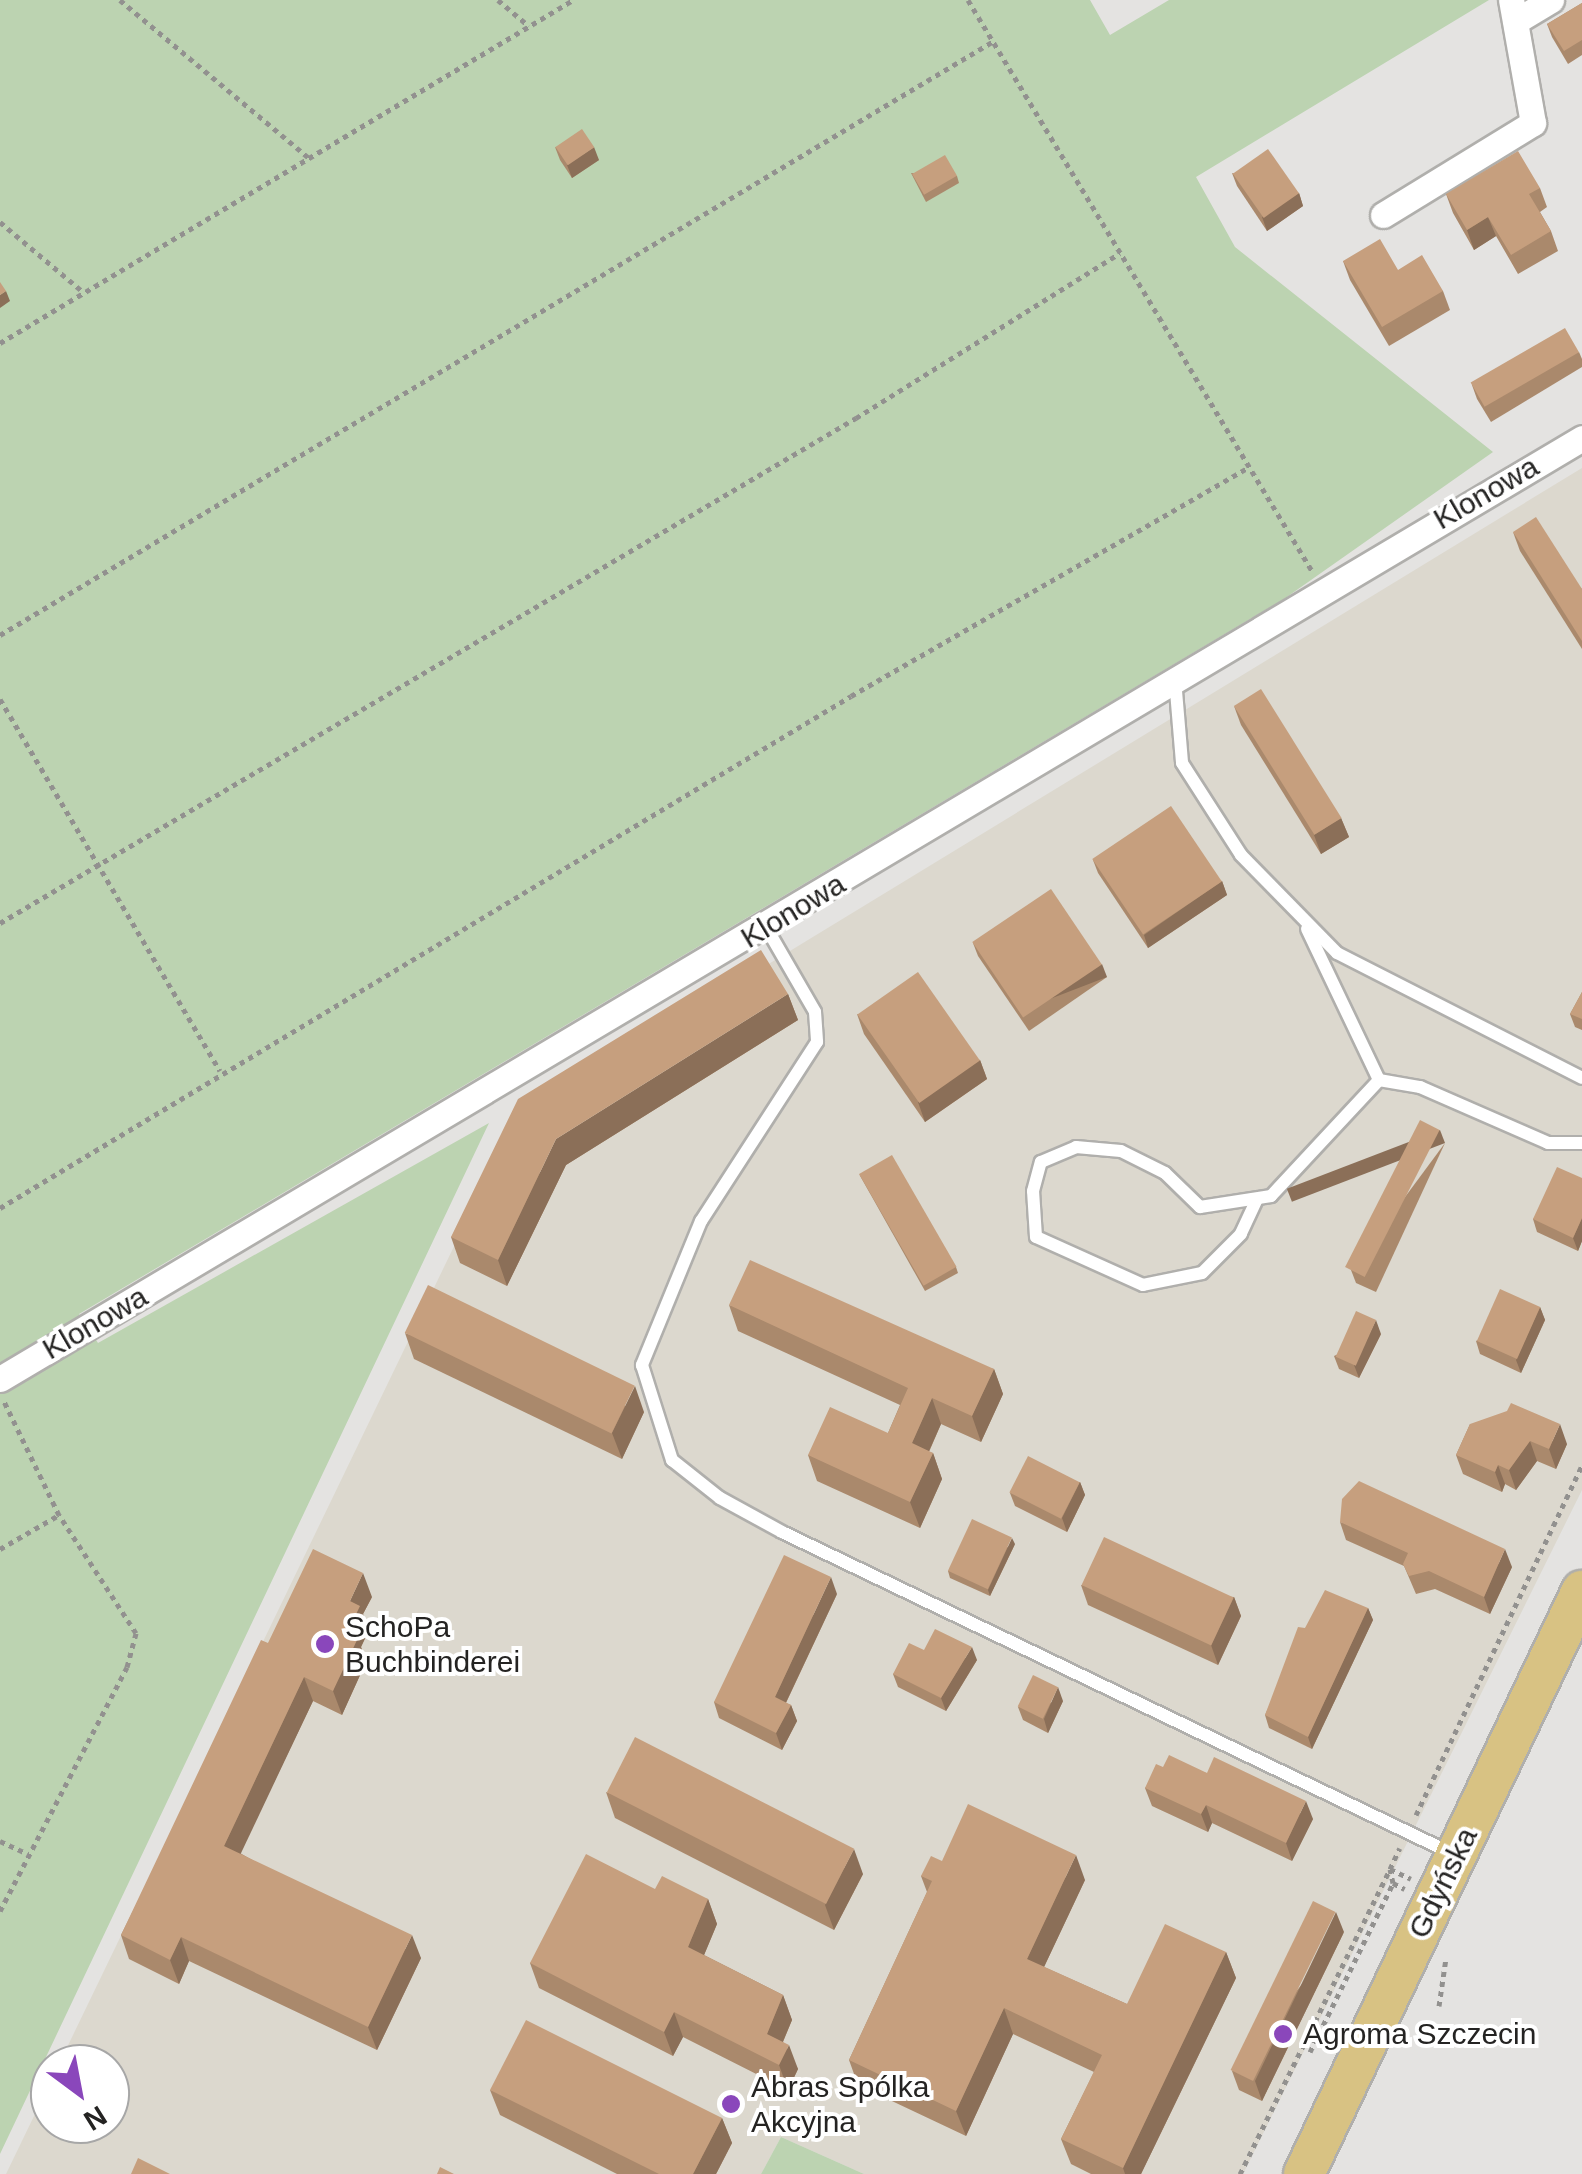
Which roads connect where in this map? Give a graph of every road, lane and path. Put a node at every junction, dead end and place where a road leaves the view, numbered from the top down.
1 (120, 0) edge
2 (498, 0) edge
3 (573, 0) edge
4 (968, 0) edge
5 (1551, 0) edge
6 (1514, 11) edge
7 (528, 26) junction
8 (992, 42) junction
9 (308, 156) junction
10 (1383, 215) dead end
11 (0, 222) edge
12 (1120, 253) junction
13 (83, 292) junction
14 (0, 343) edge
15 (1582, 438) edge
16 (1248, 468) junction
17 (1324, 586) junction
18 (0, 635) edge
19 (1176, 679) junction
20 (0, 699) edge
21 (100, 859) junction
22 (1300, 916) junction
23 (0, 923) edge
24 (766, 927) junction
25 (220, 1071) junction
26 (1582, 1078) edge
27 (1378, 1080) junction
28 (1582, 1142) edge
29 (1257, 1199) junction
30 (0, 1208) edge
31 (0, 1379) edge
32 (0, 1392) edge
33 (1582, 1466) edge
34 (59, 1514) junction
35 (0, 1549) edge
36 (1582, 1591) edge
37 (1408, 1834) junction
38 (0, 1842) edge
39 (28, 1854) junction
40 (1456, 1856) junction
41 (1390, 1869) junction
42 (1393, 1883) dead end
43 (1438, 1892) junction
44 (0, 1910) edge
45 (1240, 2174) edge
46 (1304, 2174) edge

1 - 9 path
2 - 7 path
3 - 7 path
4 - 8 path
5 - 6 street
6 - 10 street
7 - 9 path
8 - 12 path
8 - 18 path
9 - 13 path
11 - 13 path
12 - 16 path
12 - 21 path
13 - 14 path
15 - 17 street, Klonowa
16 - 17 path
16 - 25 path
17 - 19 street, Klonowa
19 - 22 lane
19 - 24 street, Klonowa
20 - 21 path
21 - 23 path
21 - 25 path
22 - 26 lane
22 - 27 lane
24 - 31 street, Klonowa
24 - 37 lane
25 - 30 path
27 - 28 lane
27 - 29 lane
29 - 29 lane
32 - 34 path
33 - 37 path
34 - 35 path
34 - 39 path
36 - 40 main road, Gdyńska
37 - 40 lane
37 - 41 path
38 - 39 path
39 - 44 path
40 - 43 main road, Gdyńska
41 - 42 path
41 - 43 path
41 - 45 path
43 - 46 main road, Gdyńska

